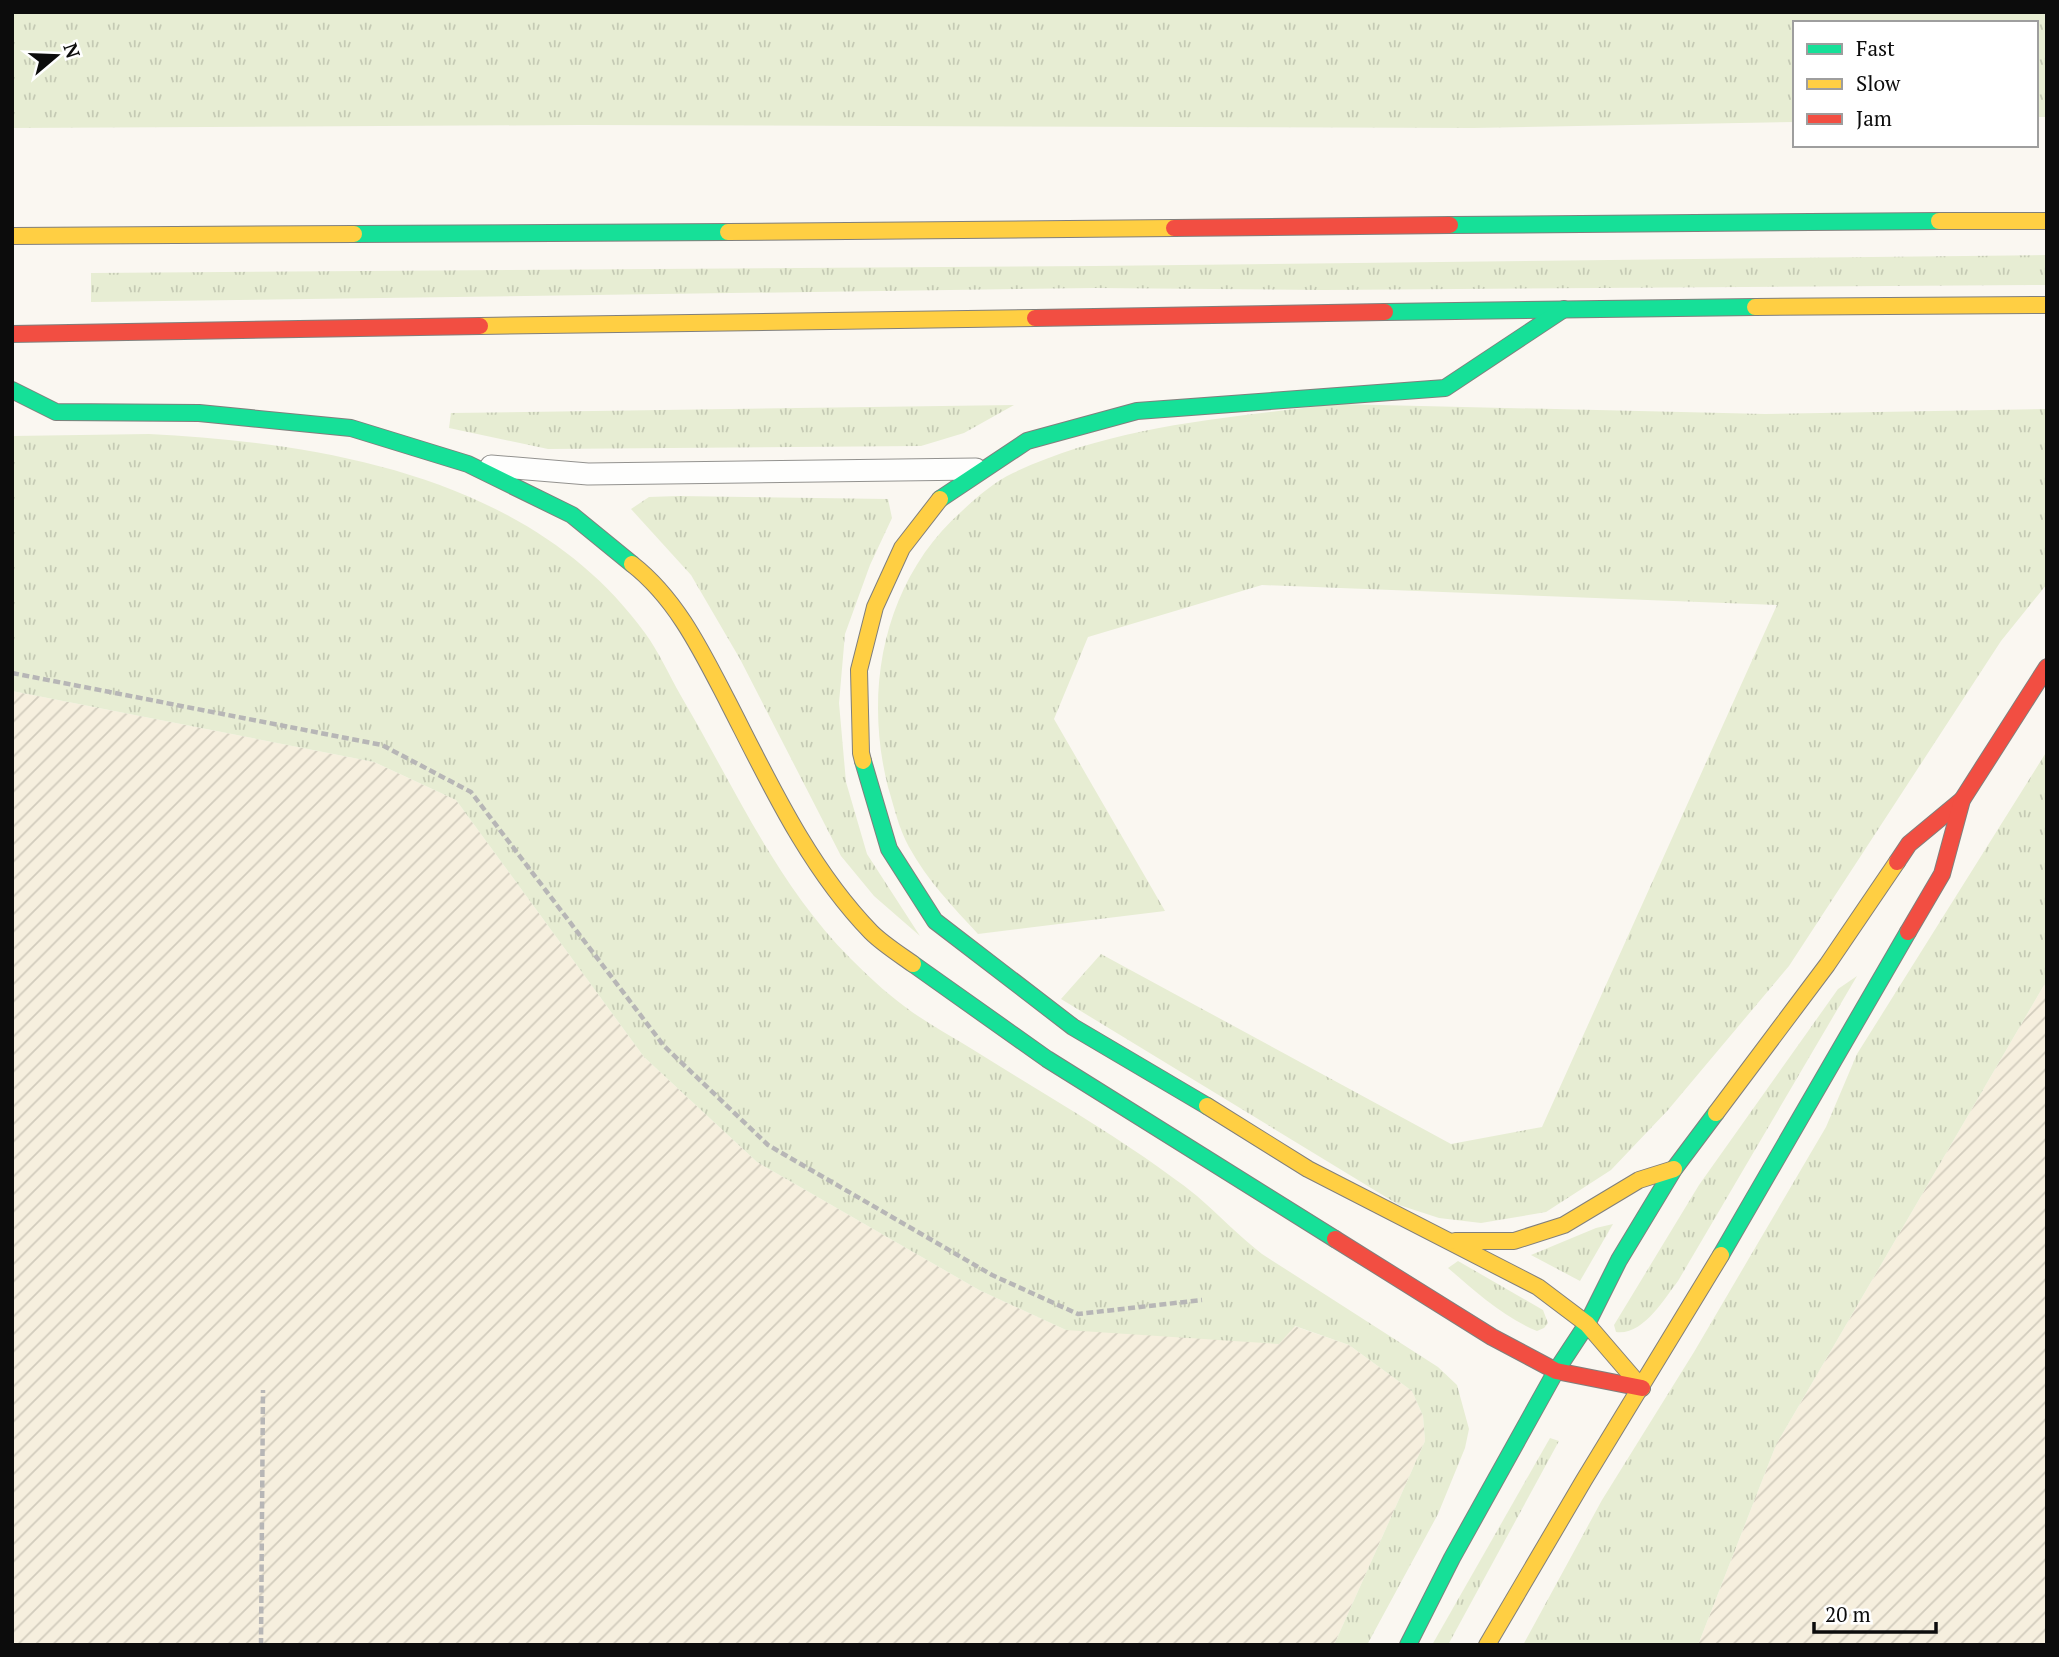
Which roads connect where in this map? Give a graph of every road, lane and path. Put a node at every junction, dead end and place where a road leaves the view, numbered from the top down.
1 (2047, 221) edge
2 (12, 236) edge
3 (2047, 305) edge
4 (1564, 309) junction
5 (12, 334) edge
6 (12, 390) edge
7 (468, 464) junction
8 (985, 469) junction
9 (2047, 667) edge
10 (12, 673) edge
11 (1962, 800) junction
12 (1674, 1169) junction
13 (1451, 1241) junction
14 (1202, 1300) dead end
15 (1587, 1324) junction
16 (1556, 1371) junction
17 (1642, 1388) junction
18 (262, 1390) dead end
19 (261, 1645) edge
20 (1408, 1645) edge
21 (1487, 1645) edge

1 - 2 main road
3 - 4 main road
4 - 5 main road
4 - 8 main road
6 - 7 main road
7 - 8 lane
7 - 16 main road
8 - 13 main road
9 - 11 main road
10 - 14 path
11 - 12 main road
11 - 17 main road
12 - 13 main road
12 - 15 main road
13 - 15 main road
15 - 16 main road
15 - 17 main road
16 - 17 main road
16 - 20 main road
17 - 21 main road
18 - 19 path

